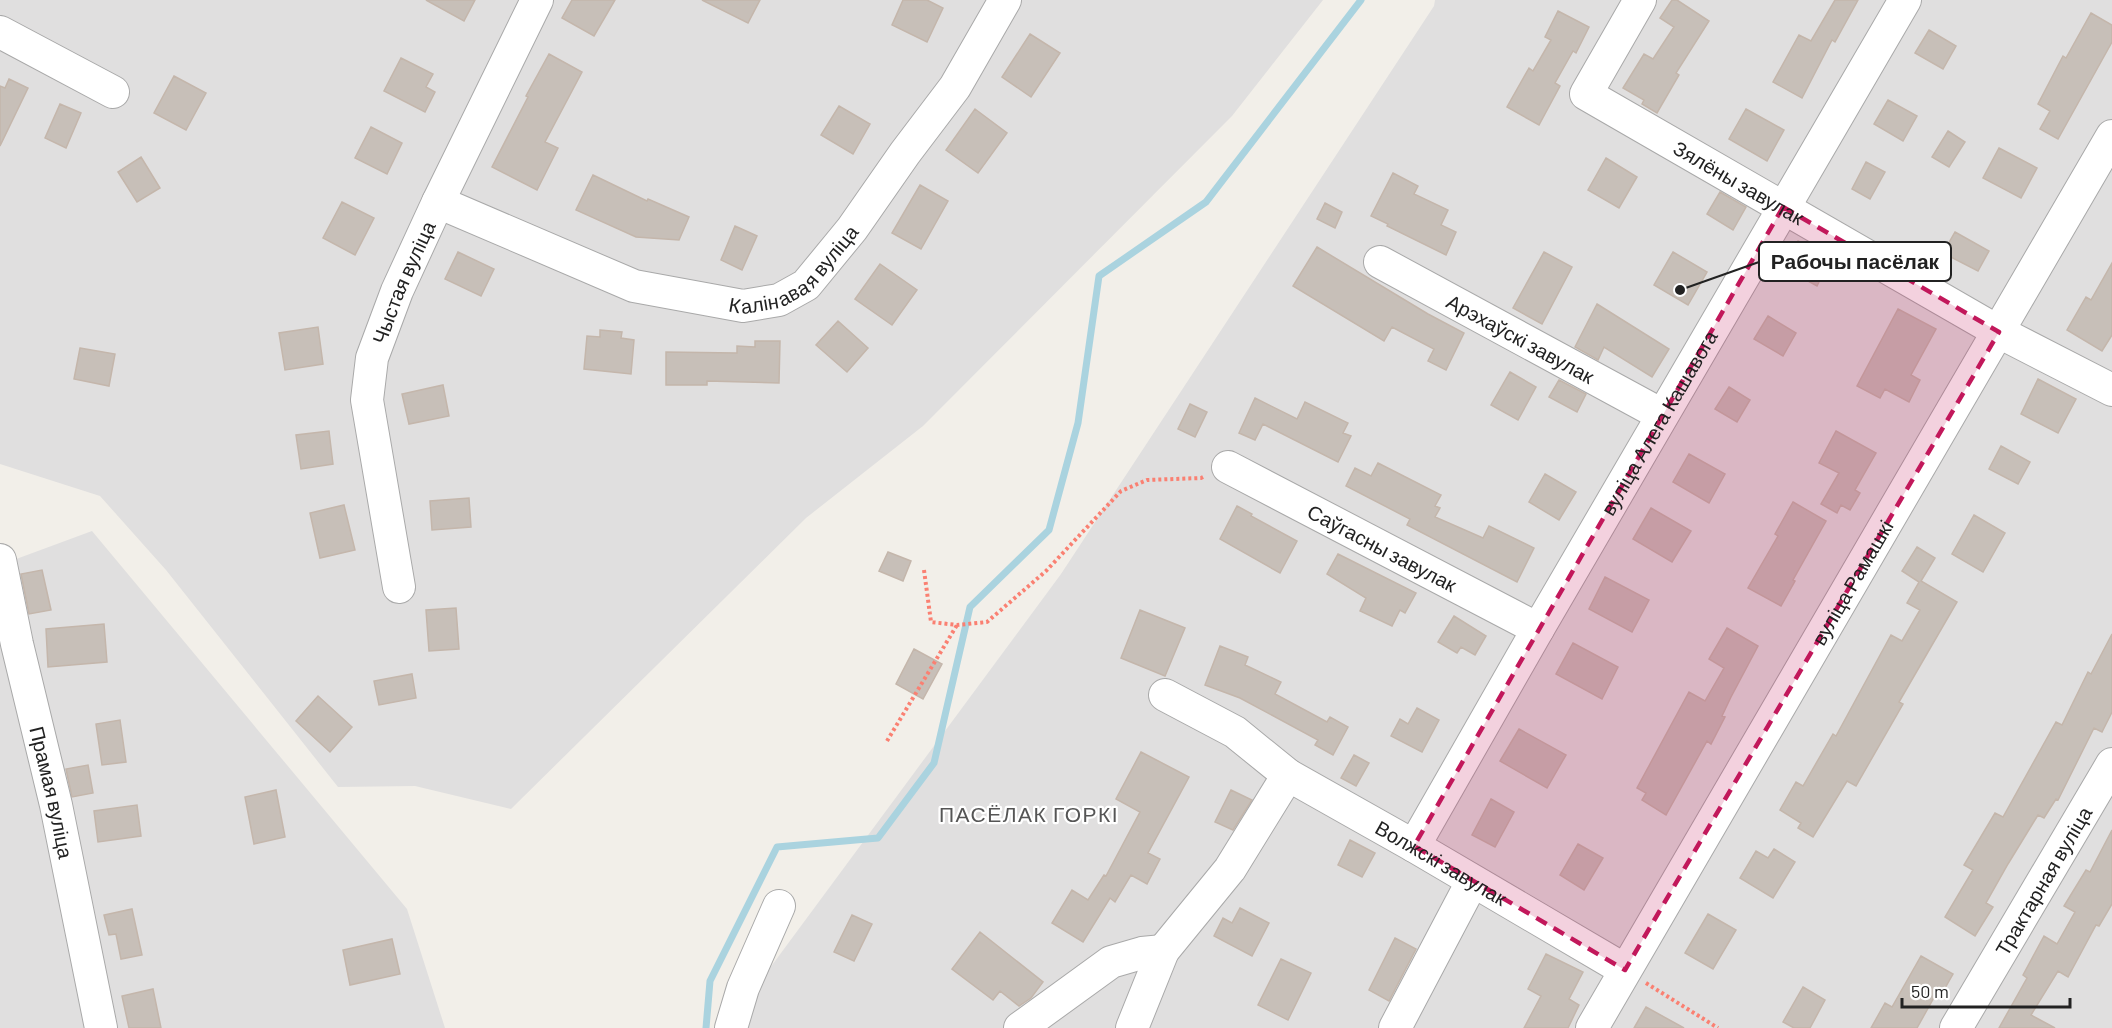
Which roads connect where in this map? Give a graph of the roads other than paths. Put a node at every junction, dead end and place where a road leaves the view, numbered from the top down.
1 (537, 0) edge
2 (1005, 0) edge
3 (1640, 0) edge
4 (1905, 0) edge
5 (0, 32) edge
6 (113, 92) dead end
7 (2112, 136) edge
8 (438, 202) junction
9 (1783, 207) junction
10 (1380, 262) dead end
11 (1999, 332) junction
12 (2112, 390) edge
13 (1662, 415) junction
14 (1228, 467) road end
15 (0, 560) edge
16 (399, 587) dead end
17 (1538, 629) junction
18 (1165, 695) dead end
19 (2112, 764) edge
20 (1288, 775) junction
21 (1414, 846) junction
22 (1472, 882) junction
23 (780, 906) dead end
24 (1163, 951) junction
25 (1625, 970) junction
26 (101, 1028) edge
27 (731, 1028) edge
28 (1020, 1028) edge
29 (1132, 1028) edge
30 (1395, 1028) edge
31 (1592, 1028) edge
32 (1956, 1028) edge

1 - 8 street, Чыстая вуліца
2 - 8 street, Калінавая вуліца
3 - 9 street, Зялёны завулак
4 - 9 street, вуліца Алега Кашавога
5 - 6 street
7 - 11 street, вуліца Рамашкі
8 - 16 street, Чыстая вуліца
9 - 11 street, Зялёны завулак
9 - 13 street, вуліца Алега Кашавога
10 - 13 street, Арэхаўскі завулак
11 - 12 street, Зялёны завулак
11 - 25 street, вуліца Рамашкі
13 - 17 street, вуліца Алега Кашавога
14 - 17 street, Саўгасны завулак
15 - 26 street, Прамая вуліца
17 - 21 street, вуліца Алега Кашавога
18 - 20 street, Волжскі завулак
19 - 32 street, Трактарная вуліца
20 - 21 street, Волжскі завулак
20 - 24 street
21 - 22 street, Волжскі завулак
22 - 25 street, Волжскі завулак
22 - 30 street
23 - 27 street
24 - 28 street
24 - 29 street
25 - 31 street, вуліца Рамашкі

